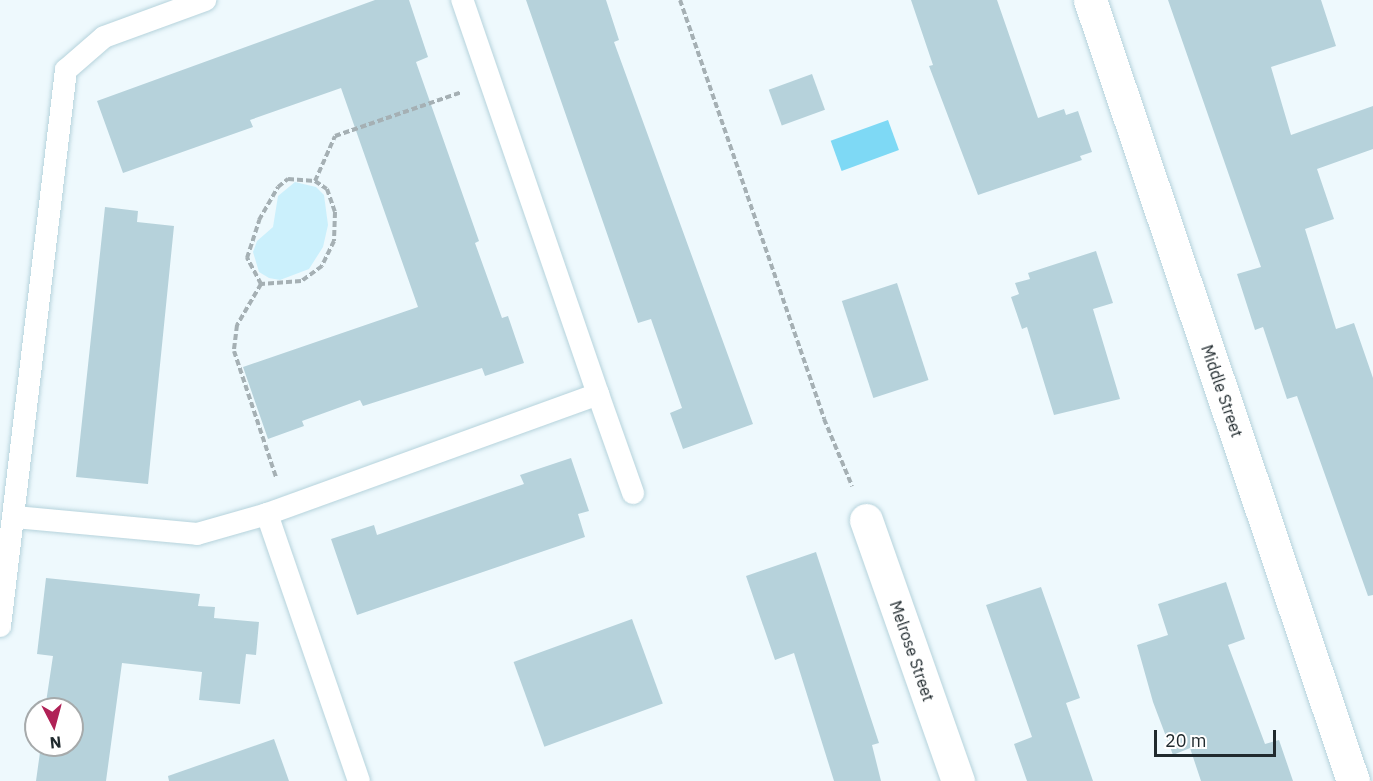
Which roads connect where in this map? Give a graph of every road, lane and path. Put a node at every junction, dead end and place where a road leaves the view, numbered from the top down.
1 (205, 0) edge
2 (462, 0) edge
3 (680, 0) edge
4 (1090, 0) edge
5 (471, 89) dead end
6 (315, 181) junction
7 (261, 284) junction
8 (598, 394) junction
9 (277, 478) dead end
10 (633, 492) dead end
11 (267, 514) junction
12 (15, 517) junction
13 (866, 520) joint
14 (0, 626) edge
15 (359, 781) edge
16 (958, 781) edge
17 (1353, 781) edge

1 - 12 lane
2 - 8 lane
3 - 13 path
4 - 17 street, Middle Street
5 - 6 path
6 - 7 path
6 - 7 path
7 - 9 path
8 - 10 lane
8 - 11 lane
11 - 12 lane
11 - 15 lane
12 - 14 lane
13 - 16 street, Melrose Street

